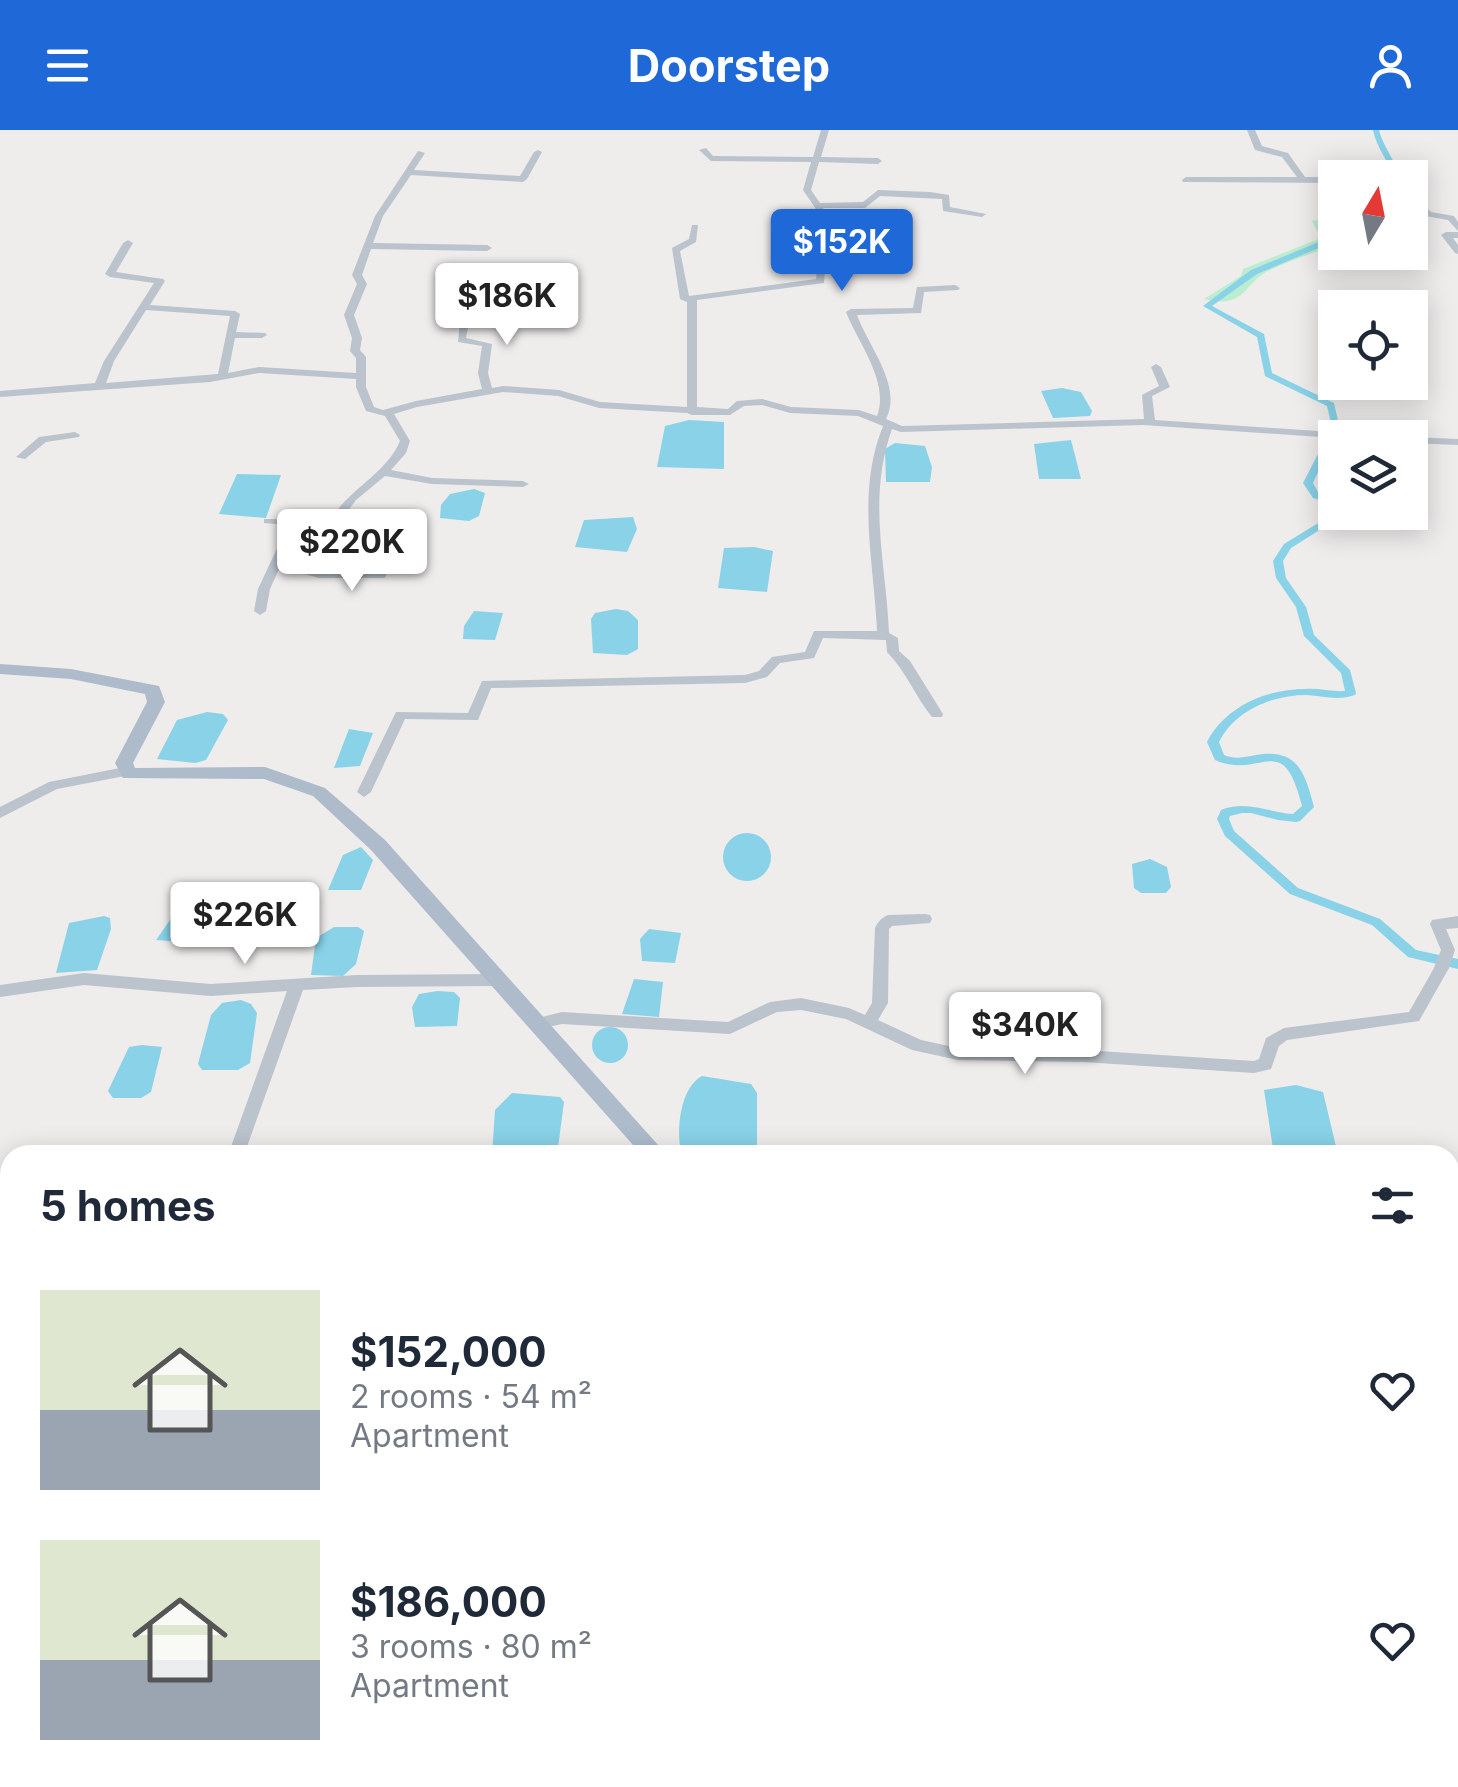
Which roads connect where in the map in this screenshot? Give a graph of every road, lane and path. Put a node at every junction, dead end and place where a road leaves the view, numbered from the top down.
1 (826, 130) edge
2 (1251, 130) edge
3 (703, 150) dead end
4 (538, 152) dead end
5 (421, 153) dead end
6 (818, 158) junction
7 (878, 161) dead end
8 (409, 172) junction
9 (1302, 178) junction
10 (1318, 179) edge
11 (1186, 180) dead end
12 (822, 205) junction
13 (982, 214) dead end
14 (1428, 214) edge
15 (694, 227) dead end
16 (1458, 228) edge
17 (1458, 236) edge
18 (128, 243) dead end
19 (371, 246) junction
20 (487, 248) dead end
21 (1458, 251) edge
22 (783, 252) dead end
23 (820, 254) junction
24 (955, 288) dead end
25 (692, 300) junction
26 (144, 307) junction
27 (522, 310) dead end
28 (262, 334) dead end
29 (230, 335) junction
30 (1156, 367) dead end
31 (223, 374) junction
32 (362, 376) junction
33 (99, 386) junction
34 (488, 391) junction
35 (0, 394) edge
36 (692, 412) junction
37 (390, 415) junction
38 (1150, 422) junction
39 (884, 425) junction
40 (1318, 432) edge
41 (75, 434) dead end
42 (1428, 441) edge
43 (1458, 442) edge
44 (21, 457) dead end
45 (384, 472) junction
46 (523, 484) dead end
47 (268, 521) dead end
48 (335, 522) junction
49 (367, 522) dead end
50 (295, 523) junction
51 (390, 550) dead end
52 (277, 562) junction
53 (260, 611) dead end
54 (884, 634) junction
55 (0, 669) edge
56 (937, 714) dead end
57 (125, 772) junction
58 (364, 792) dead end
59 (0, 814) edge
60 (924, 919) dead end
61 (1458, 922) edge
62 (496, 980) junction
63 (297, 986) junction
64 (0, 991) edge
65 (870, 1022) junction
66 (535, 1024) junction
67 (240, 1145) edge
68 (647, 1145) edge

1 - 6 street
2 - 9 street
3 - 6 street
4 - 8 street
5 - 8 street
6 - 7 street
6 - 12 street
8 - 19 street
9 - 10 street
9 - 11 street
12 - 13 street
12 - 23 street
14 - 16 street
15 - 25 street
17 - 21 street
18 - 26 street
19 - 20 street
19 - 32 street
22 - 23 street
23 - 25 street
24 - 39 street
25 - 36 street
26 - 29 street
26 - 33 street
27 - 34 street
28 - 29 street
29 - 31 street
30 - 38 street
31 - 32 street
31 - 33 street
32 - 37 street
33 - 35 street
34 - 36 street
34 - 37 street
36 - 39 street
37 - 45 street
38 - 39 street
38 - 40 street
39 - 54 street
41 - 44 street
42 - 43 street
45 - 46 street
45 - 48 street
47 - 50 street
48 - 49 street
48 - 50 street
50 - 52 street
51 - 52 street
52 - 53 street
54 - 56 street
54 - 58 street
55 - 57 main road
57 - 59 street
57 - 62 main road
60 - 65 street
61 - 65 street
62 - 63 street
62 - 66 main road
63 - 64 street
63 - 67 street
65 - 66 street
66 - 68 main road

